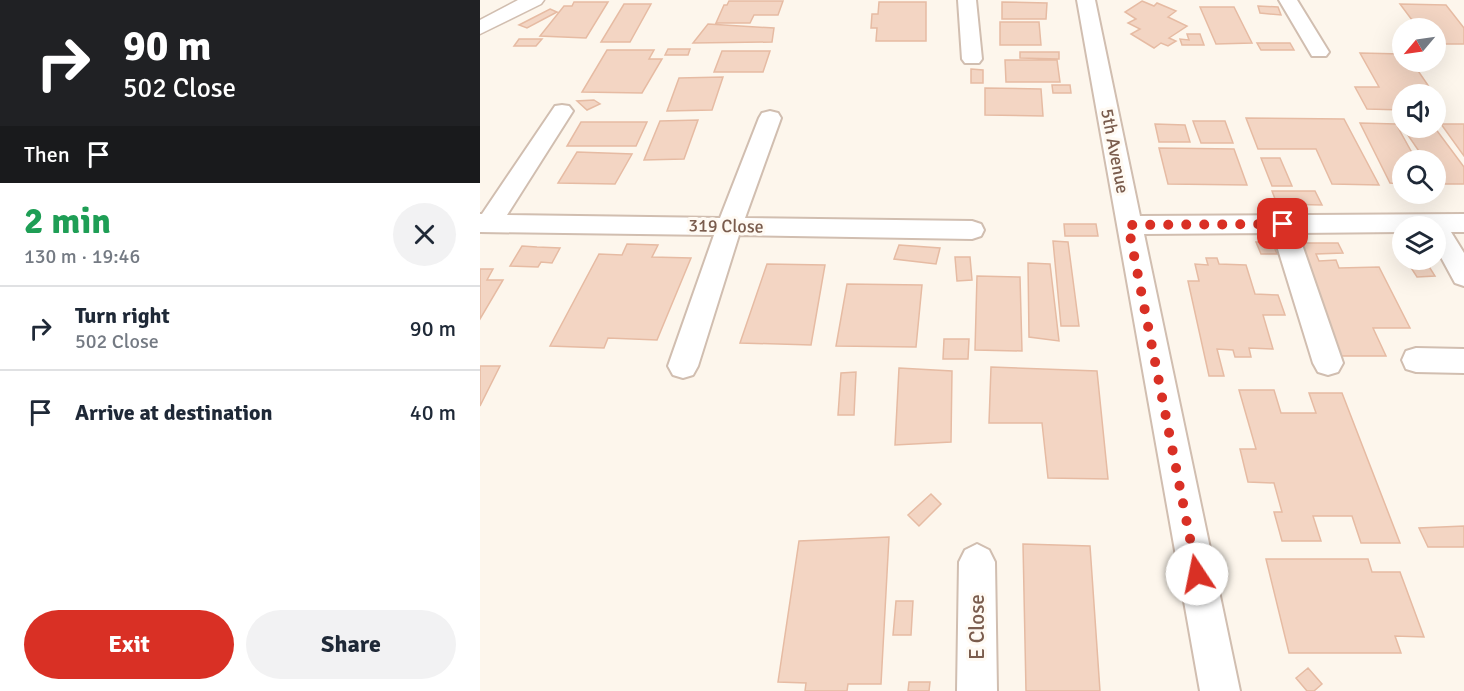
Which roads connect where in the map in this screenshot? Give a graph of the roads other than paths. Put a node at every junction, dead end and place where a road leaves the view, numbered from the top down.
1 (496, 0) edge
2 (534, 0) edge
3 (967, 0) edge
4 (1086, 0) edge
5 (1288, 0) edge
6 (480, 8) edge
7 (480, 28) edge
8 (1319, 52) dead end
9 (972, 59) dead end
10 (562, 111) dead end
11 (770, 118) dead end
12 (485, 222) edge
13 (1392, 223) edge
14 (1446, 223) edge
15 (1464, 223) edge
16 (1283, 224) junction
17 (1128, 225) junction
18 (729, 227) junction
19 (972, 230) dead end
20 (1446, 244) edge
21 (1464, 276) edge
22 (1416, 360) dead end
23 (1464, 361) edge
24 (1328, 363) dead end
25 (683, 366) dead end
26 (977, 562) dead end
27 (977, 691) edge
28 (1220, 691) edge

1 - 6 street
2 - 7 street
3 - 9 street
4 - 17 street, 5th Avenue
5 - 8 street
10 - 12 street
11 - 18 street
12 - 18 street, 319 Close
13 - 16 street
14 - 15 street
16 - 17 street
16 - 24 street
17 - 28 street, 5th Avenue
18 - 19 street, 319 Close
18 - 25 street
20 - 21 street
22 - 23 street
26 - 27 street, E Close

